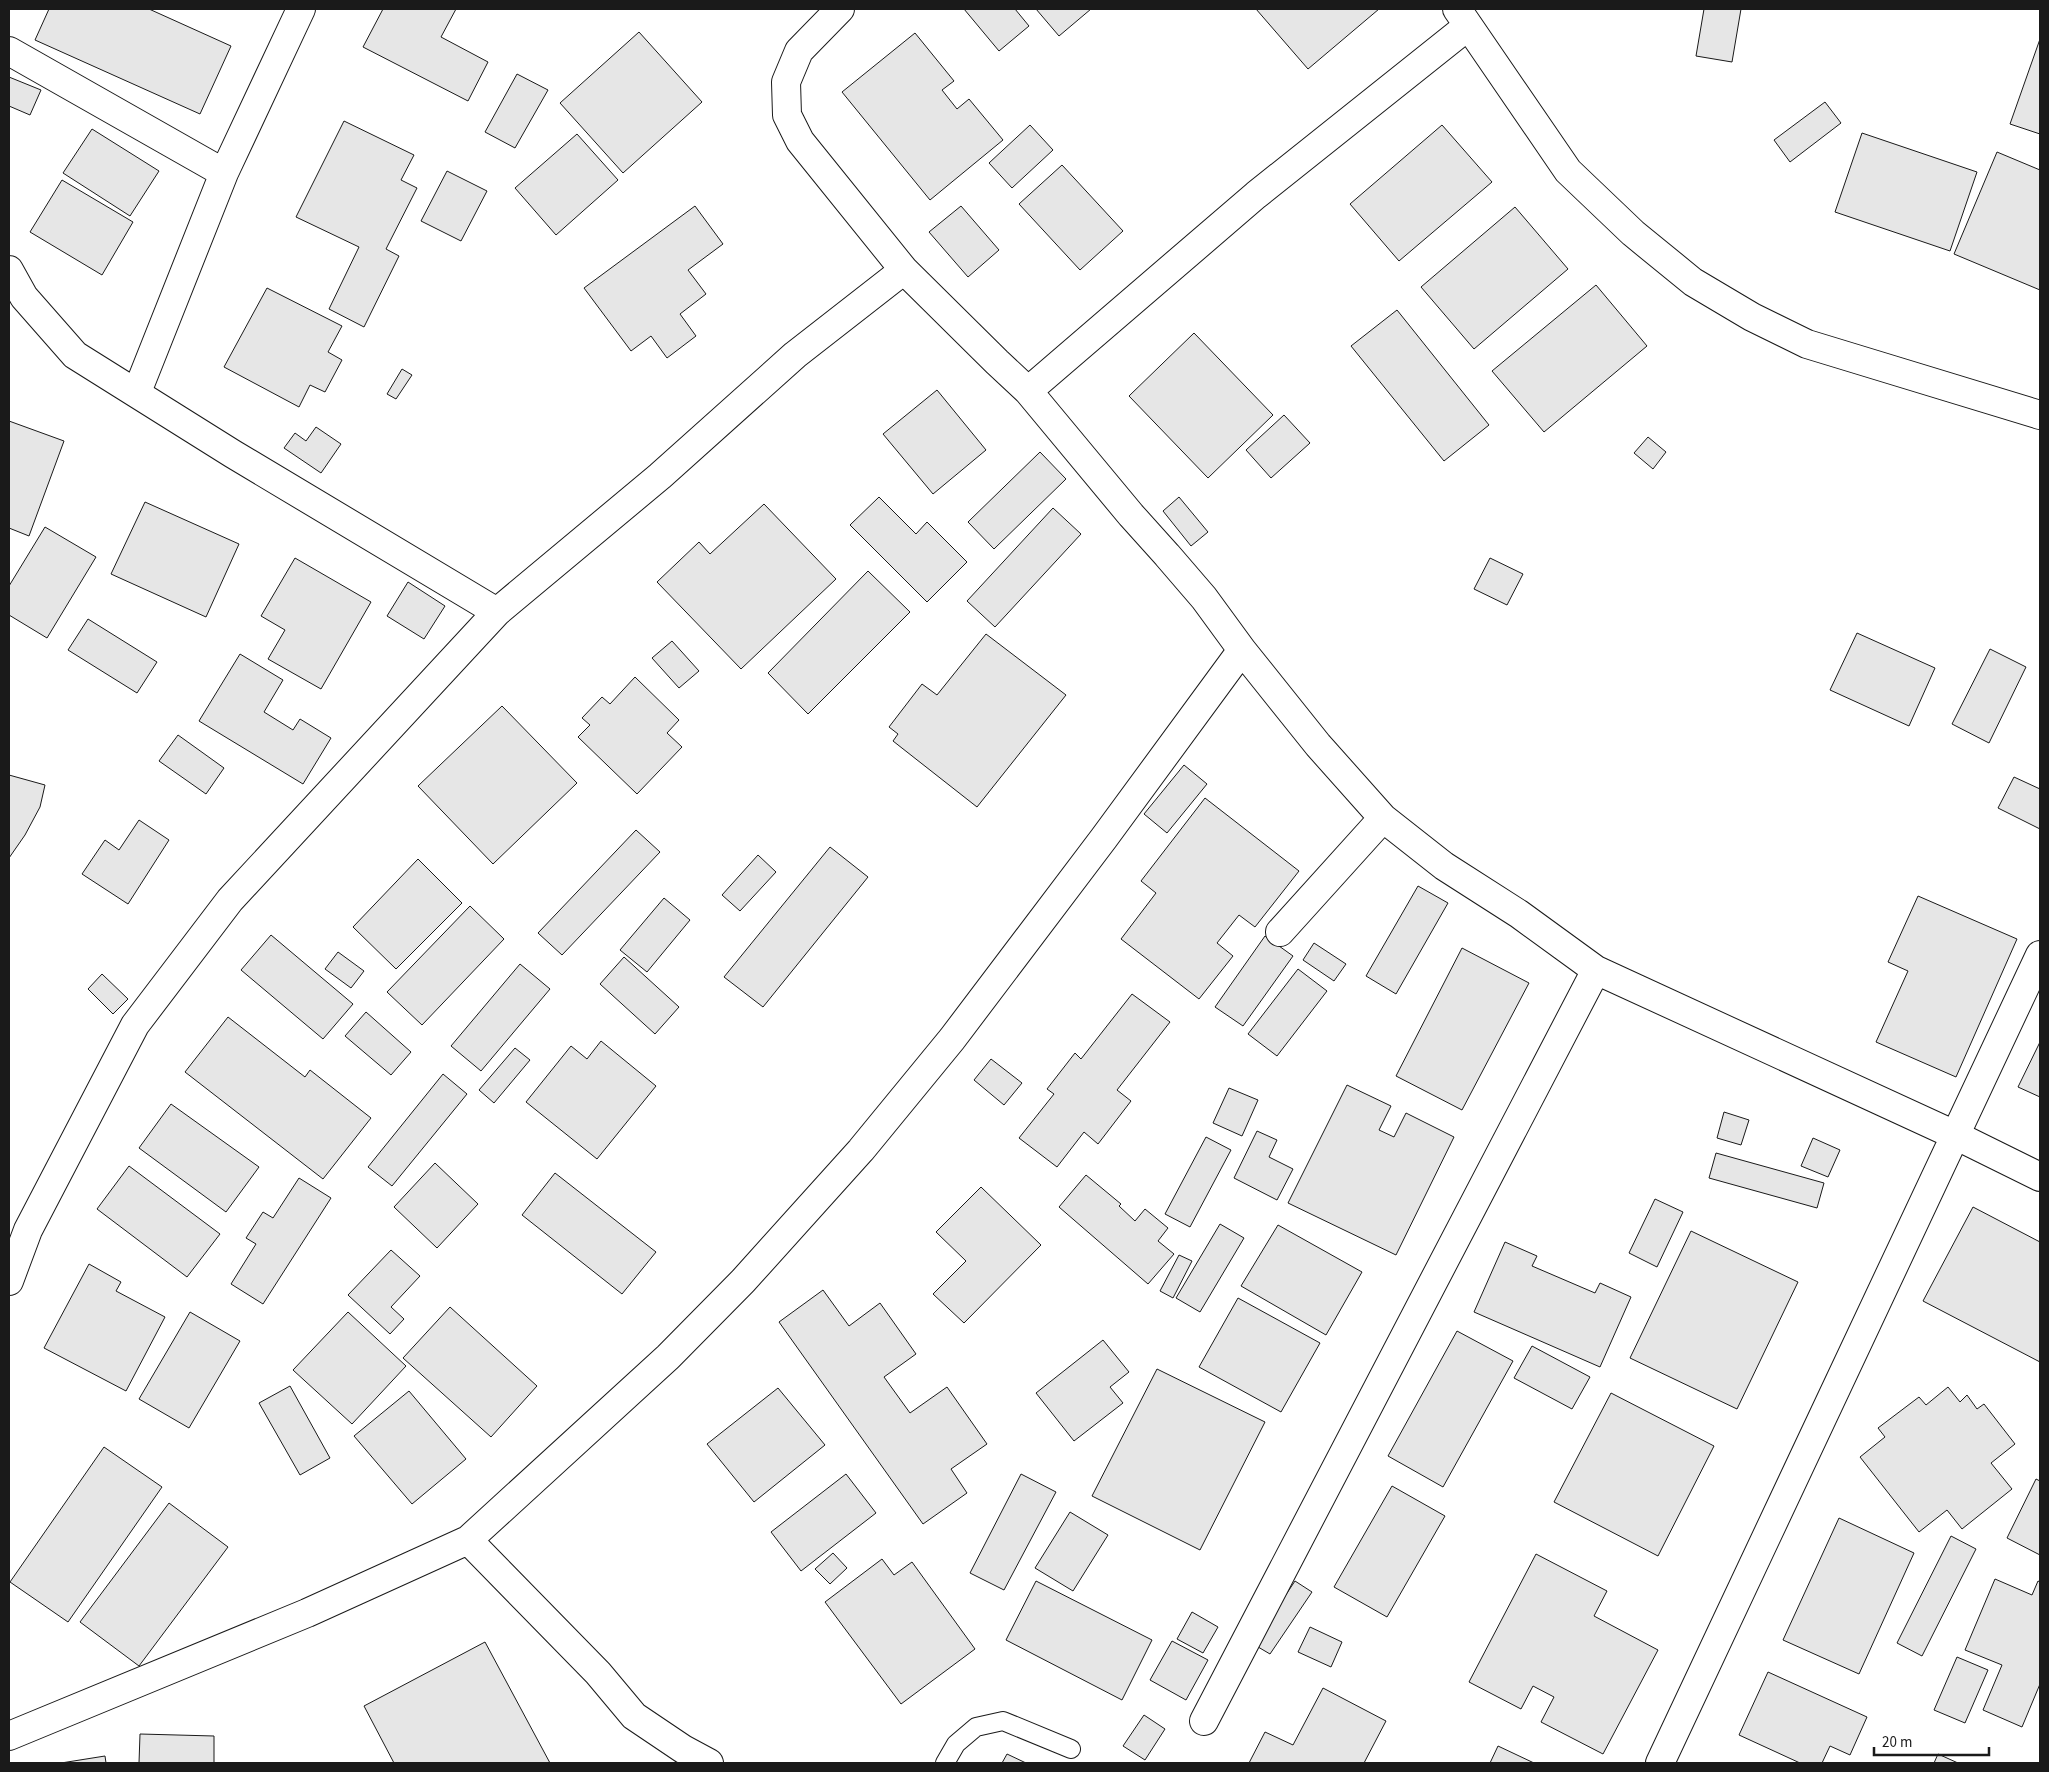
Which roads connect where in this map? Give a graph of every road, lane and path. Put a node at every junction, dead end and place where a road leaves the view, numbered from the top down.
1 (301, 9) edge
2 (840, 9) edge
3 (1462, 17) edge
4 (9, 50) edge
5 (224, 173) junction
6 (9, 270) edge
7 (904, 270) junction
8 (1028, 391) junction
9 (137, 392) junction
10 (2040, 415) edge
11 (497, 612) junction
12 (1242, 650) junction
13 (1383, 818) junction
14 (1280, 932) dead end
15 (2040, 955) edge
16 (1596, 970) junction
17 (1957, 1136) junction
18 (2040, 1177) edge
19 (9, 1281) edge
20 (468, 1540) junction
21 (1204, 1721) dead end
22 (9, 1736) edge
23 (1071, 1749) dead end
24 (709, 1763) edge
25 (945, 1763) edge
26 (1660, 1763) edge

1 - 5 street
2 - 7 street
3 - 8 street
3 - 10 street
4 - 5 street
5 - 9 street
6 - 9 street
7 - 8 street
7 - 11 street
8 - 12 street
9 - 11 street
11 - 19 street
12 - 13 street
12 - 20 street
13 - 14 street
13 - 16 street
15 - 17 street
16 - 17 street
16 - 21 street
17 - 18 street
17 - 26 street
20 - 22 street
20 - 24 street
23 - 25 lane

